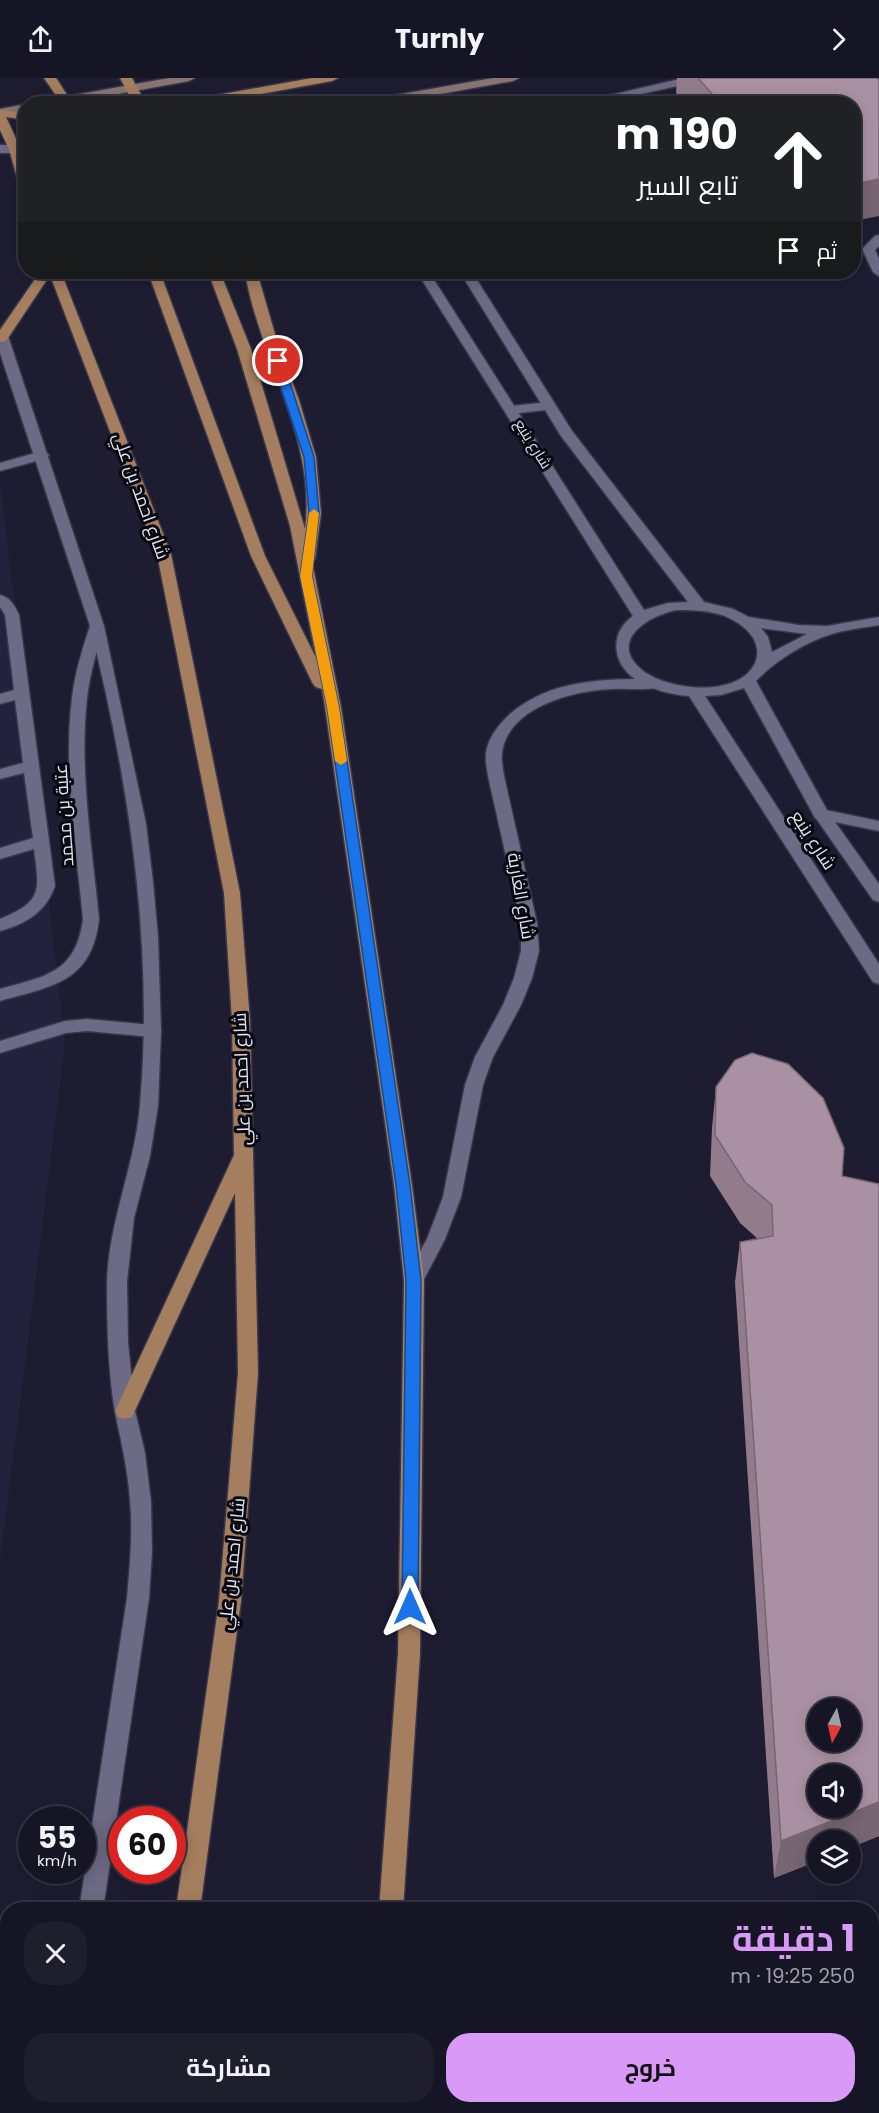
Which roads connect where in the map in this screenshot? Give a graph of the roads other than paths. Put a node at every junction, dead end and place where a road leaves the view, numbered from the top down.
1 (50, 78) edge
2 (189, 78) edge
3 (332, 78) edge
4 (513, 78) edge
5 (700, 78) edge
6 (128, 83) edge
7 (62, 96) edge
8 (82, 96) edge
9 (230, 96) edge
10 (407, 96) edge
11 (615, 96) edge
12 (18, 109) edge
13 (0, 114) edge
14 (18, 116) edge
15 (18, 140) edge
16 (18, 147) edge
17 (0, 149) edge
18 (879, 239) edge
19 (879, 272) edge
20 (41, 279) edge
21 (58, 279) edge
22 (157, 279) edge
23 (217, 279) edge
24 (253, 279) edge
25 (427, 279) edge
26 (470, 279) edge
27 (0, 337) edge
28 (548, 406) junction
29 (511, 410) junction
30 (42, 455) junction
31 (0, 467) edge
32 (306, 576) junction
33 (0, 599) edge
34 (699, 606) junction
35 (641, 617) junction
36 (744, 621) junction
37 (879, 621) edge
38 (97, 626) junction
39 (7, 627) edge
40 (827, 630) junction
41 (760, 668) junction
42 (747, 679) junction
43 (655, 684) junction
44 (694, 692) junction
45 (22, 693) junction
46 (0, 699) edge
47 (333, 707) junction
48 (31, 766) junction
49 (0, 774) edge
50 (821, 814) junction
51 (879, 826) edge
52 (40, 841) junction
53 (0, 854) edge
54 (879, 896) edge
55 (0, 926) edge
56 (879, 978) edge
57 (0, 995) edge
58 (152, 1031) junction
59 (0, 1047) edge
60 (245, 1152) junction
61 (414, 1280) junction
62 (124, 1411) junction
63 (92, 1902) edge
64 (189, 1902) edge
65 (392, 1902) edge

1 - 7 main road
2 - 6 main road
3 - 9 main road
4 - 10 main road
5 - 11 street
6 - 8 main road
12 - 13 main road
13 - 14 main road
13 - 15 main road
16 - 17 street
18 - 19 street
20 - 27 main road
21 - 60 main road, شارع احمد بن علي
22 - 47 main road
23 - 32 main road
24 - 32 main road
25 - 29 street, شارع ينبع
26 - 28 street, شارع ينبع
27 - 30 street
28 - 29 street
28 - 34 street, شارع ينبع
29 - 35 street, شارع ينبع
30 - 31 street
30 - 38 street
32 - 47 main road
33 - 39 street
34 - 35 street
34 - 36 street
35 - 43 street
36 - 40 street
36 - 41 street
37 - 40 street
38 - 57 street, عتبة بن محمد
38 - 58 street
39 - 45 street
40 - 41 street
41 - 42 street
42 - 44 street
42 - 50 street, شارع ينبع
43 - 44 street
43 - 61 street, شارع الغارية
44 - 56 street, شارع ينبع
45 - 46 street
45 - 48 street
47 - 61 main road
48 - 49 street
48 - 52 street
50 - 51 street
50 - 54 street, شارع ينبع
52 - 53 street
52 - 55 street
58 - 59 street
58 - 62 street
60 - 62 main road
60 - 64 main road, شارع احمد بن علي
61 - 65 main road
62 - 63 street

